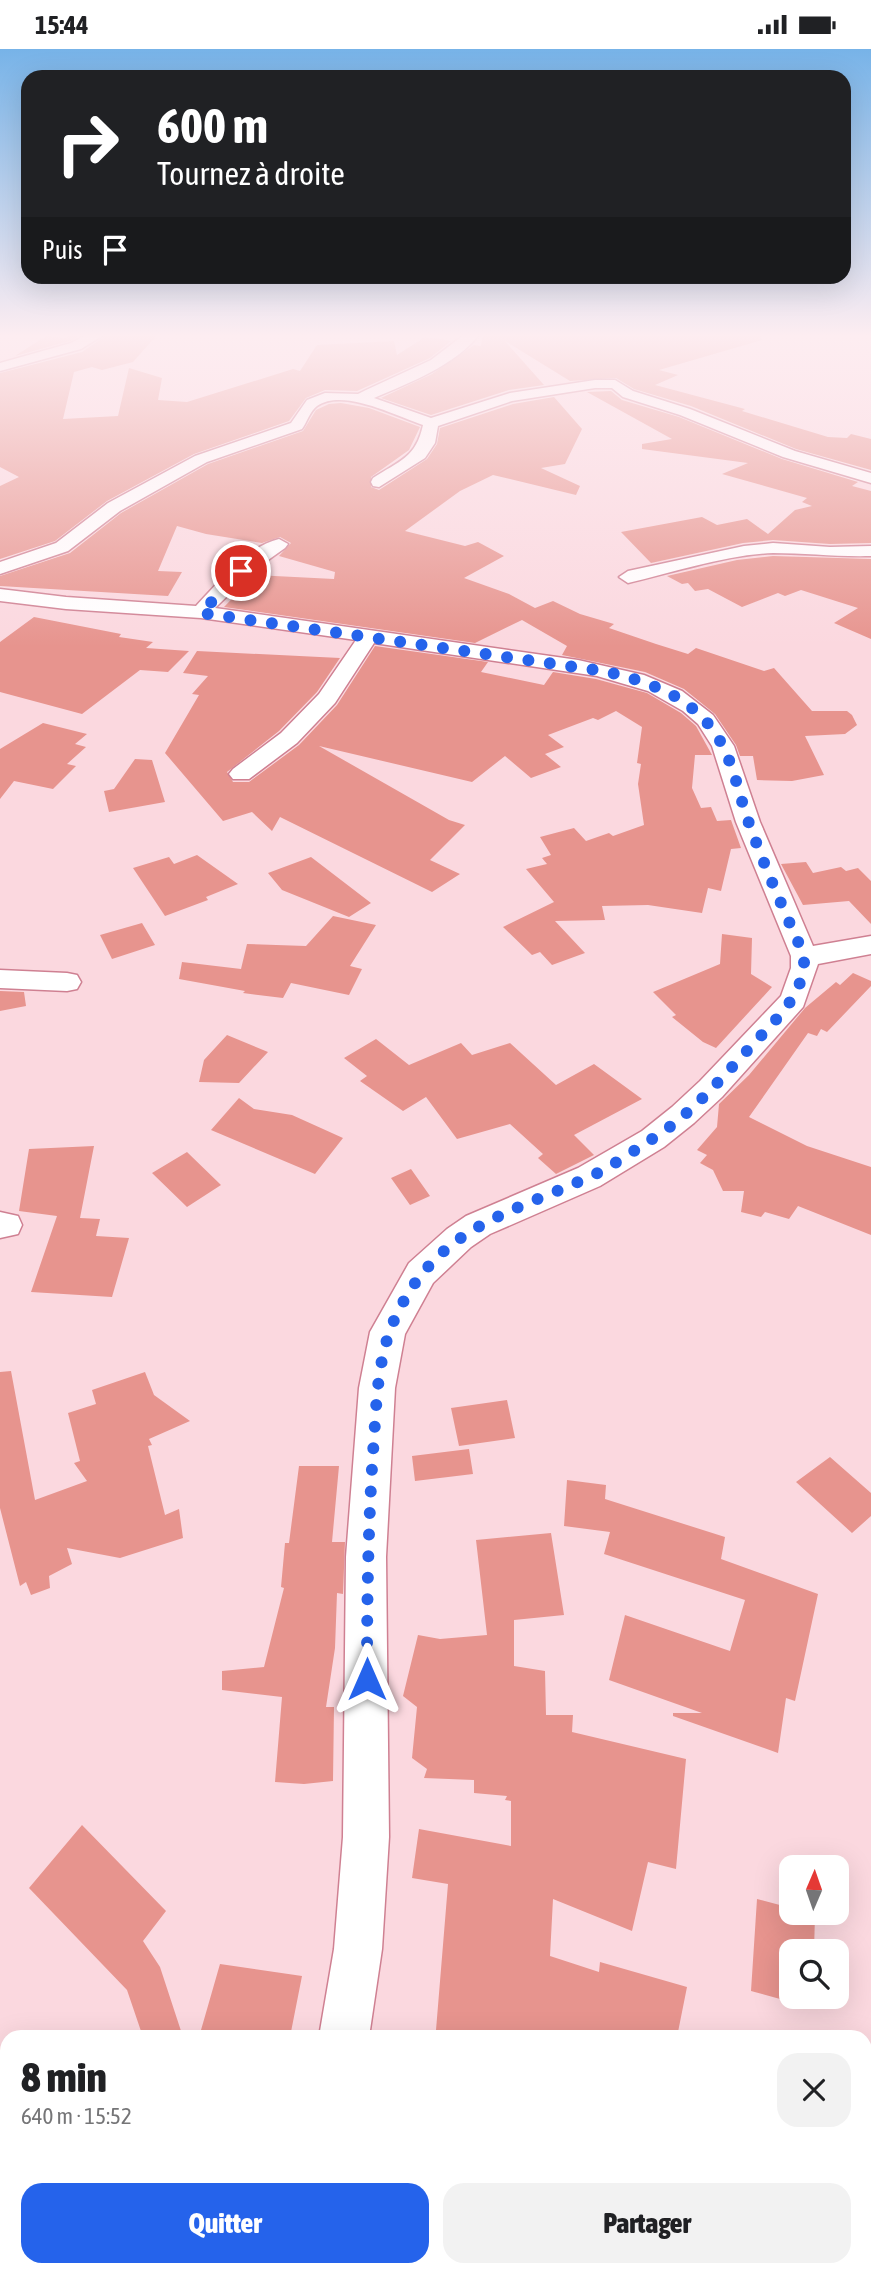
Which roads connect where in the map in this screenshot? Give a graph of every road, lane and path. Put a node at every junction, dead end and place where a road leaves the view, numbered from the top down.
1 (262, 438) edge
2 (427, 438) edge
3 (749, 438) edge
4 (871, 478) edge
5 (379, 482) dead end
6 (279, 544) dead end
7 (871, 551) edge
8 (0, 568) edge
9 (628, 577) dead end
10 (0, 595) edge
11 (201, 613) junction
12 (368, 638) junction
13 (241, 774) dead end
14 (871, 945) edge
15 (804, 955) junction
16 (0, 979) edge
17 (67, 982) dead end
18 (345, 2030) edge

1 - 8 street
2 - 5 street
3 - 4 street
6 - 11 street
7 - 9 street
10 - 11 street
11 - 12 street
12 - 13 street
12 - 15 street
14 - 15 street
15 - 18 street
16 - 17 street

